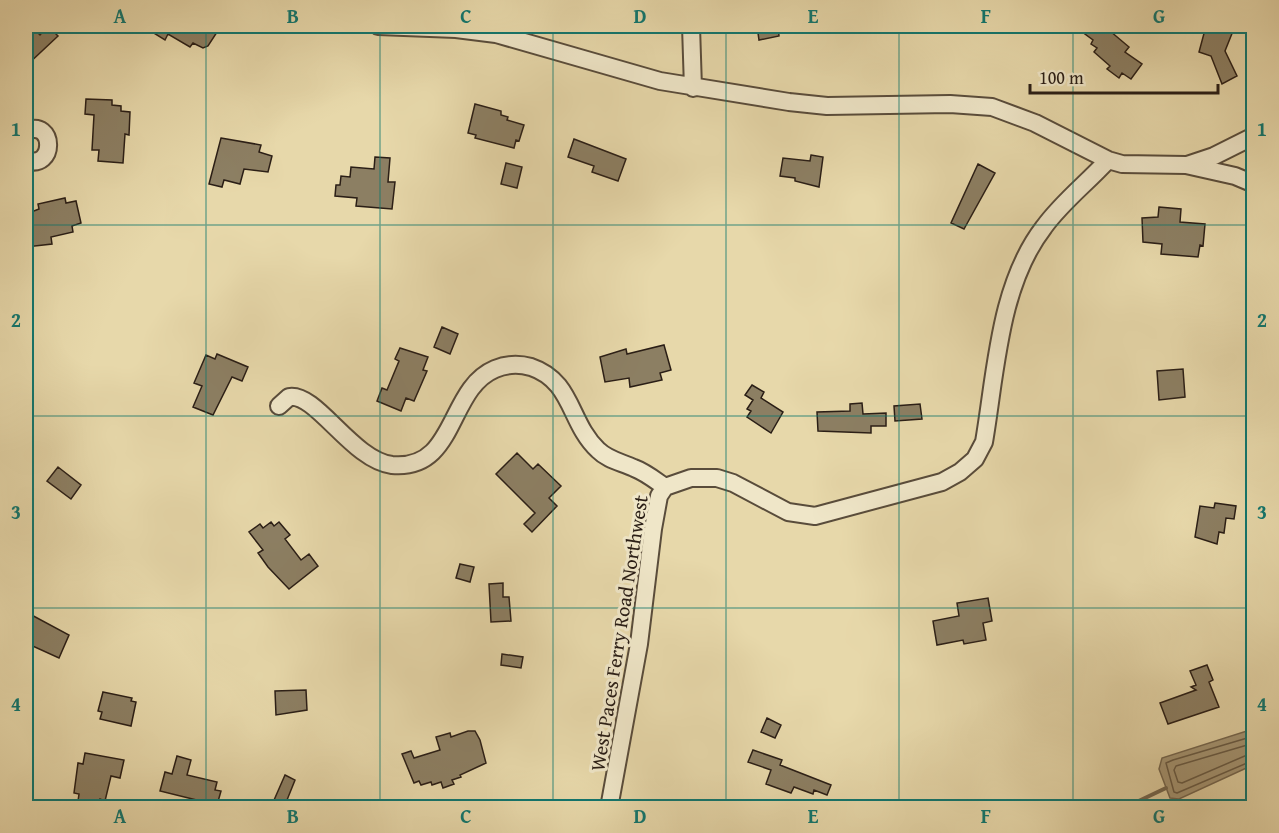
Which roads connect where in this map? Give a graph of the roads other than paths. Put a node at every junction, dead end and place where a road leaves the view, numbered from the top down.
1 (378, 26) edge
2 (691, 26) edge
3 (693, 88) junction
4 (27, 128) edge
5 (1254, 136) edge
6 (26, 159) edge
7 (1108, 160) junction
8 (1186, 165) junction
9 (1254, 184) edge
10 (279, 406) dead end
11 (665, 487) junction
12 (609, 807) edge

1 - 3 street
2 - 3 street
3 - 7 street
4 - 6 street
5 - 8 street
7 - 8 street
7 - 11 street, West Paces Ferry Road Northwest
8 - 9 street
10 - 11 street
11 - 12 street, West Paces Ferry Road Northwest

